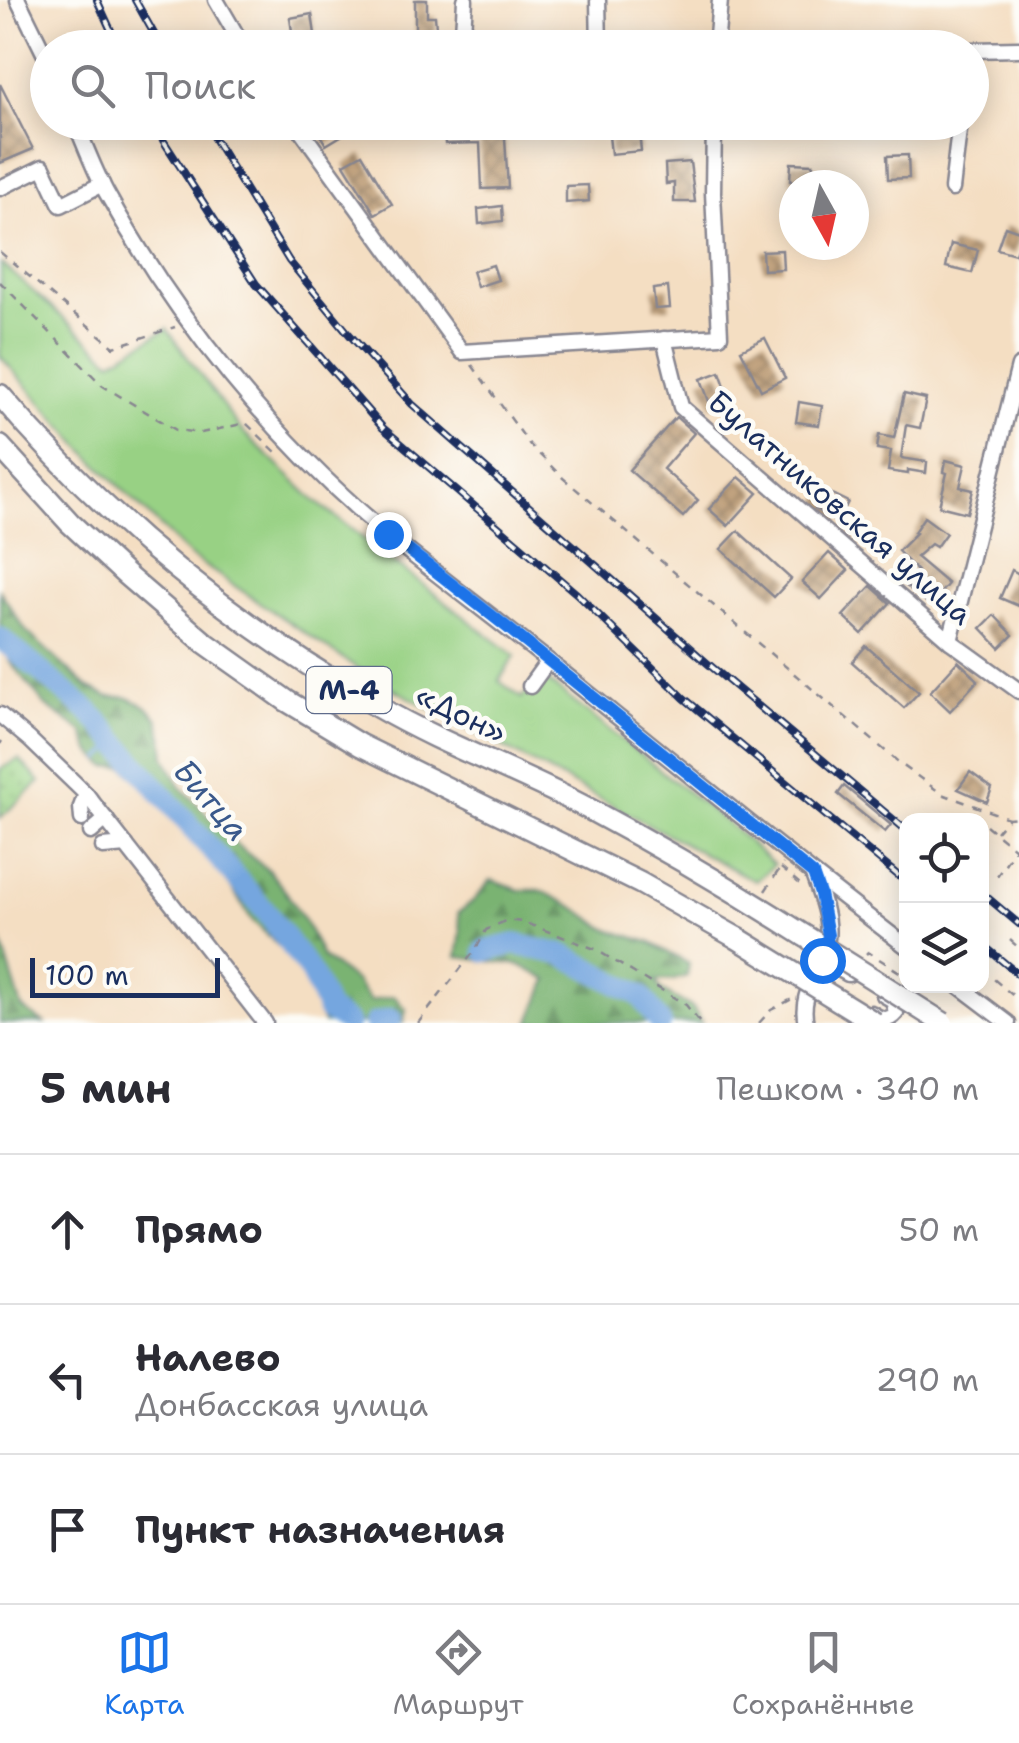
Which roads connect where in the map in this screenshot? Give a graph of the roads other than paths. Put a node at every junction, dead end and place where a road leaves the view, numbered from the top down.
1 (18, 0) edge
2 (216, 0) edge
3 (465, 0) edge
4 (598, 0) edge
5 (720, 0) edge
6 (33, 30) edge
7 (234, 30) edge
8 (463, 30) edge
9 (599, 30) edge
10 (718, 30) edge
11 (1019, 48) edge
12 (989, 52) edge
13 (83, 140) edge
14 (308, 140) edge
15 (714, 140) edge
16 (958, 140) edge
17 (102, 184) junction
18 (0, 188) edge
19 (952, 189) dead end
20 (664, 339) junction
21 (1019, 366) edge
22 (0, 395) edge
23 (0, 446) edge
24 (950, 640) junction
25 (548, 661) junction
26 (530, 686) dead end
27 (1019, 690) edge
28 (0, 715) edge
29 (24, 735) junction
30 (1, 737) edge
31 (86, 794) junction
32 (106, 819) junction
33 (126, 845) junction
34 (103, 848) dead end
35 (813, 874) junction
36 (899, 941) edge
37 (822, 960) junction
38 (814, 978) junction
39 (968, 993) edge
40 (265, 1023) edge
41 (806, 1023) edge
42 (874, 1023) edge
43 (943, 1023) edge
44 (1008, 1023) edge

1 - 6 street
2 - 7 street
3 - 8 street
4 - 9 street
5 - 10 street
11 - 12 street
13 - 17 street
14 - 20 street
15 - 20 street
16 - 19 street
17 - 18 street
17 - 25 street
20 - 24 street, Булатниковская улица
21 - 24 street
22 - 43 highway, «Дон» / М-4, bridge
23 - 42 highway, М-4, bridge
24 - 27 street, Булатниковская улица
25 - 26 street
25 - 35 street
28 - 29 street
29 - 30 street
29 - 31 street
31 - 32 street
31 - 32 street
32 - 33 street
33 - 34 street
33 - 40 street
35 - 36 street
35 - 37 street
37 - 38 street
37 - 38 street
38 - 41 street
39 - 44 street

